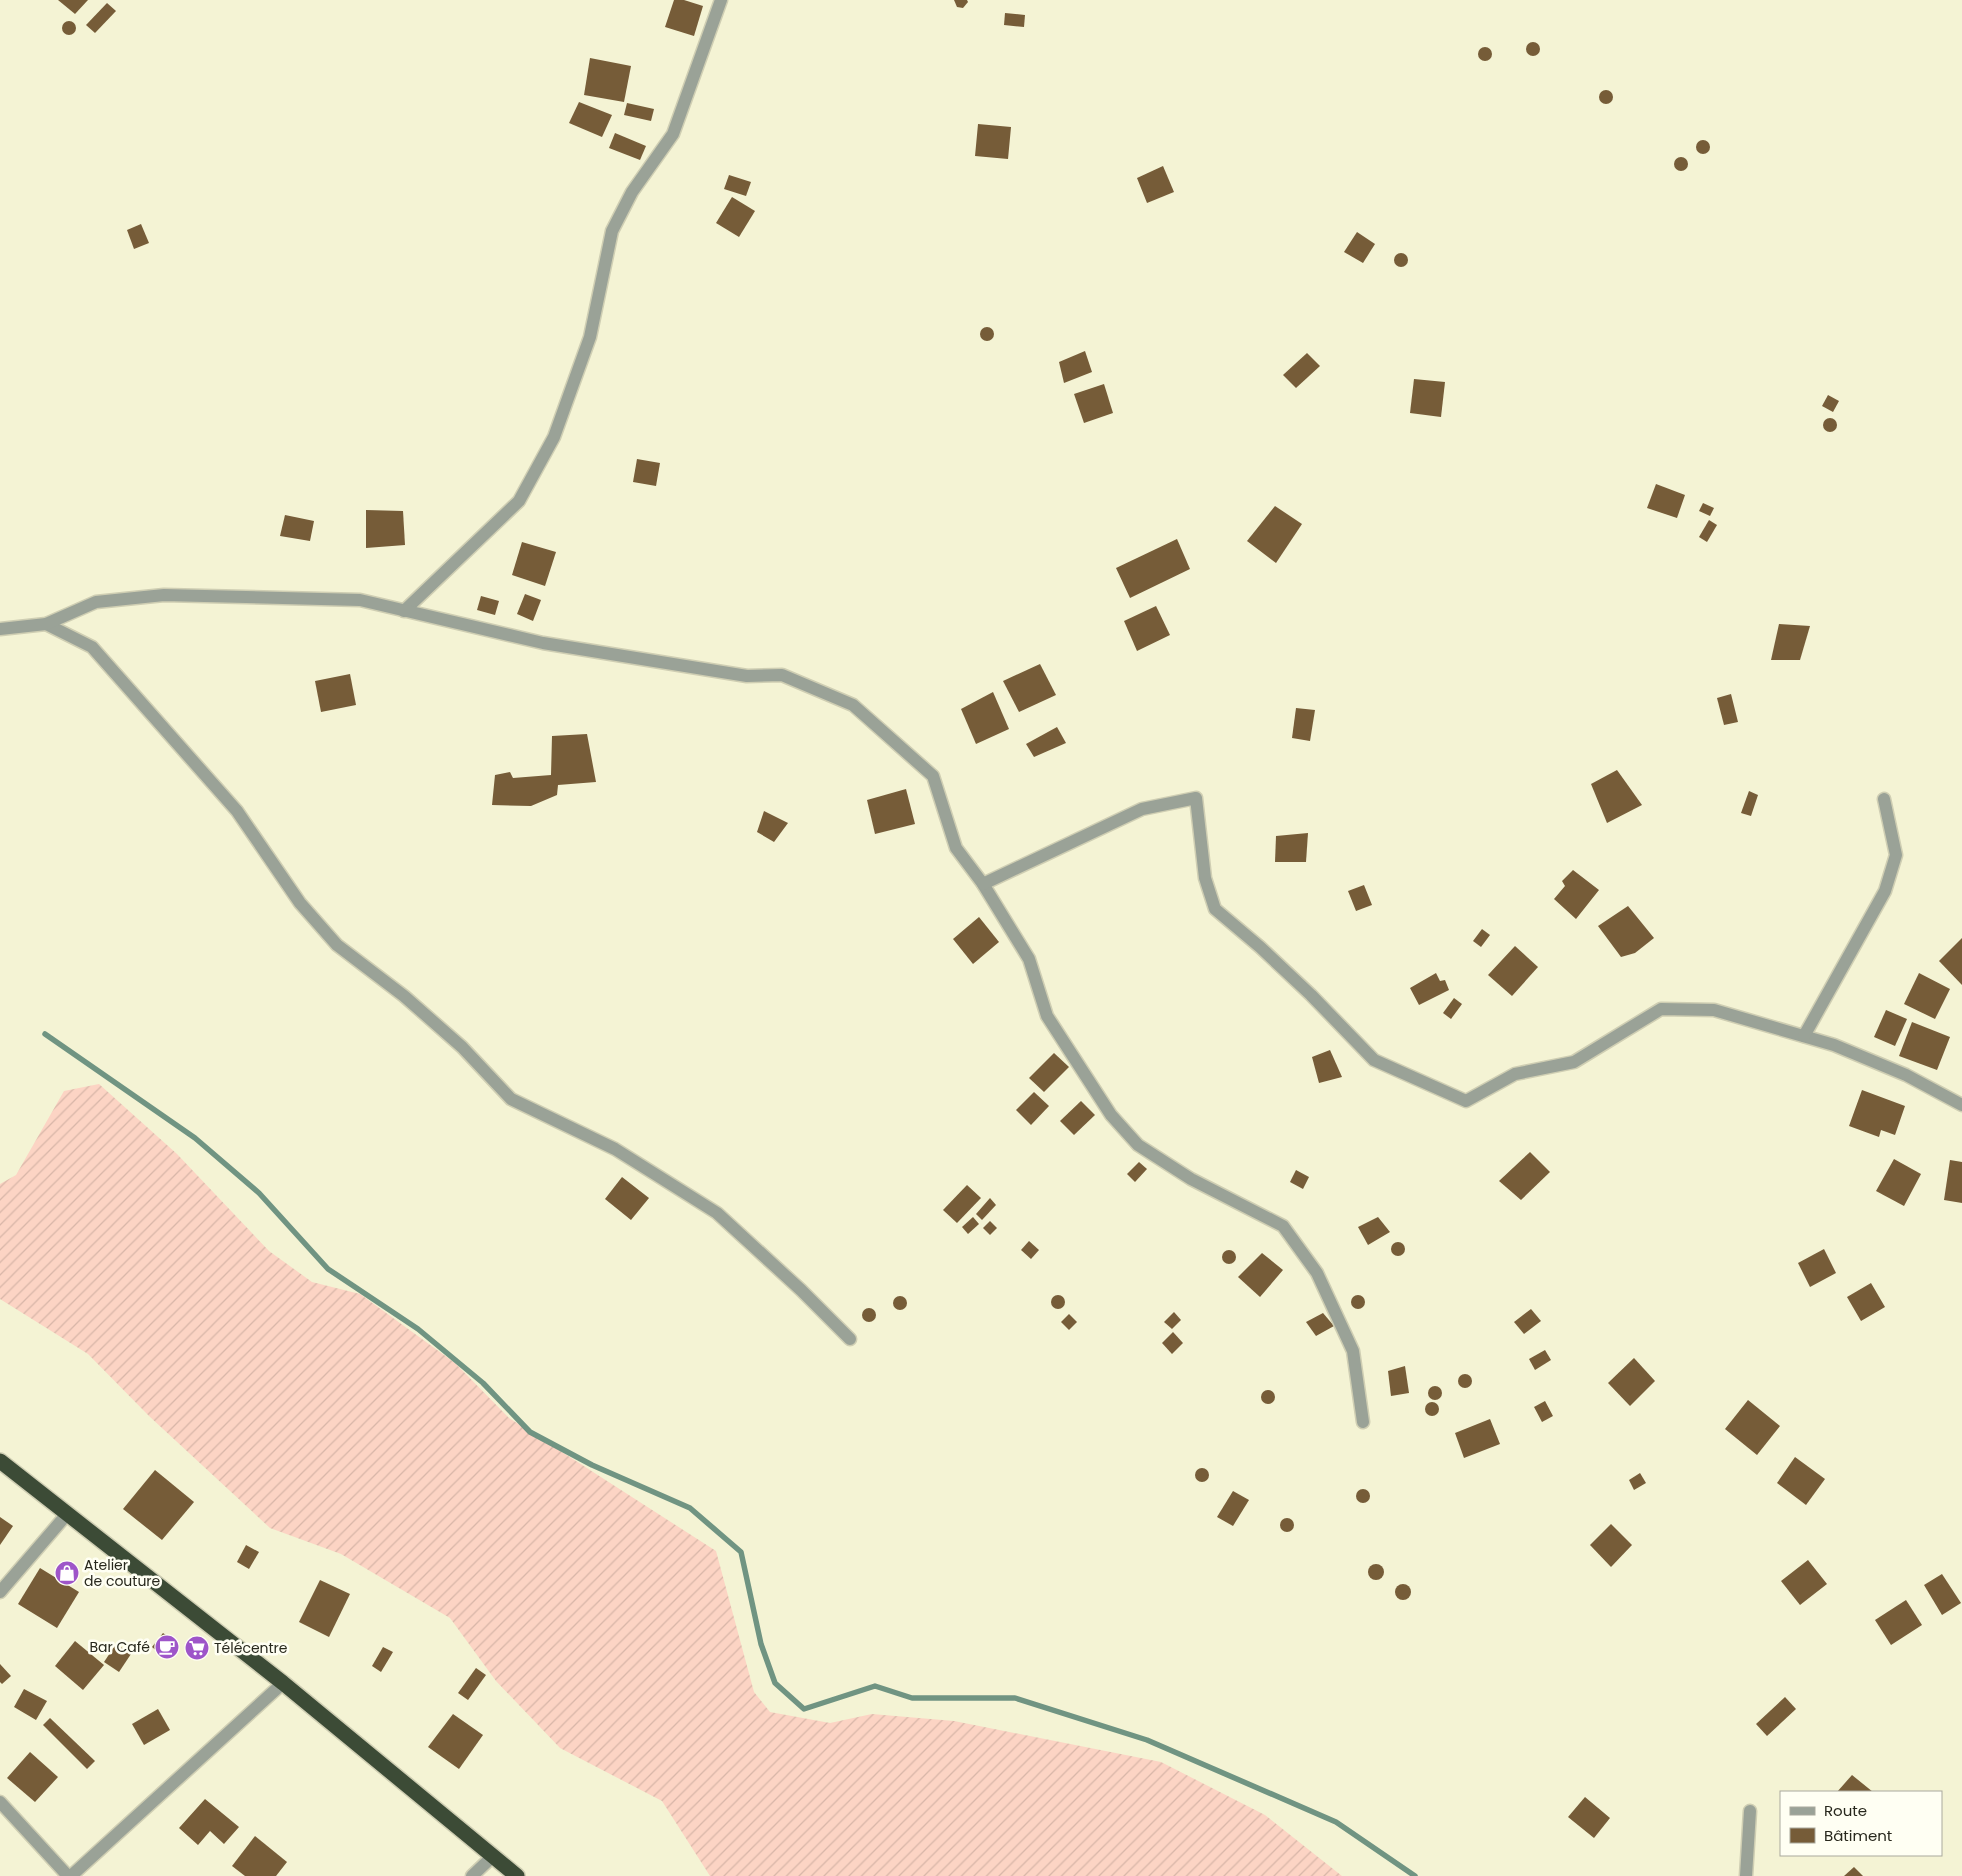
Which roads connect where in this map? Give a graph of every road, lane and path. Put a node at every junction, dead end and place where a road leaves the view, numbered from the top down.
1 (721, 0) edge
2 (404, 611) junction
3 (46, 624) junction
4 (0, 628) edge
5 (1884, 799) dead end
6 (983, 884) junction
7 (1804, 1036) junction
8 (1962, 1105) edge
9 (850, 1339) dead end
10 (1363, 1422) dead end
11 (0, 1461) edge
12 (68, 1514) junction
13 (0, 1592) edge
14 (284, 1683) junction
15 (0, 1802) edge
16 (1750, 1811) dead end
17 (493, 1856) junction
18 (70, 1876) edge
19 (472, 1876) edge
20 (517, 1876) edge
21 (1746, 1876) edge

1 - 2 street
2 - 3 street
2 - 6 street
3 - 4 street
3 - 9 street
5 - 7 street
6 - 7 street
6 - 10 street
7 - 8 street
11 - 12 highway
12 - 13 street
12 - 14 highway
14 - 17 highway
14 - 18 street
15 - 18 street
16 - 21 street
17 - 19 street
17 - 20 highway

